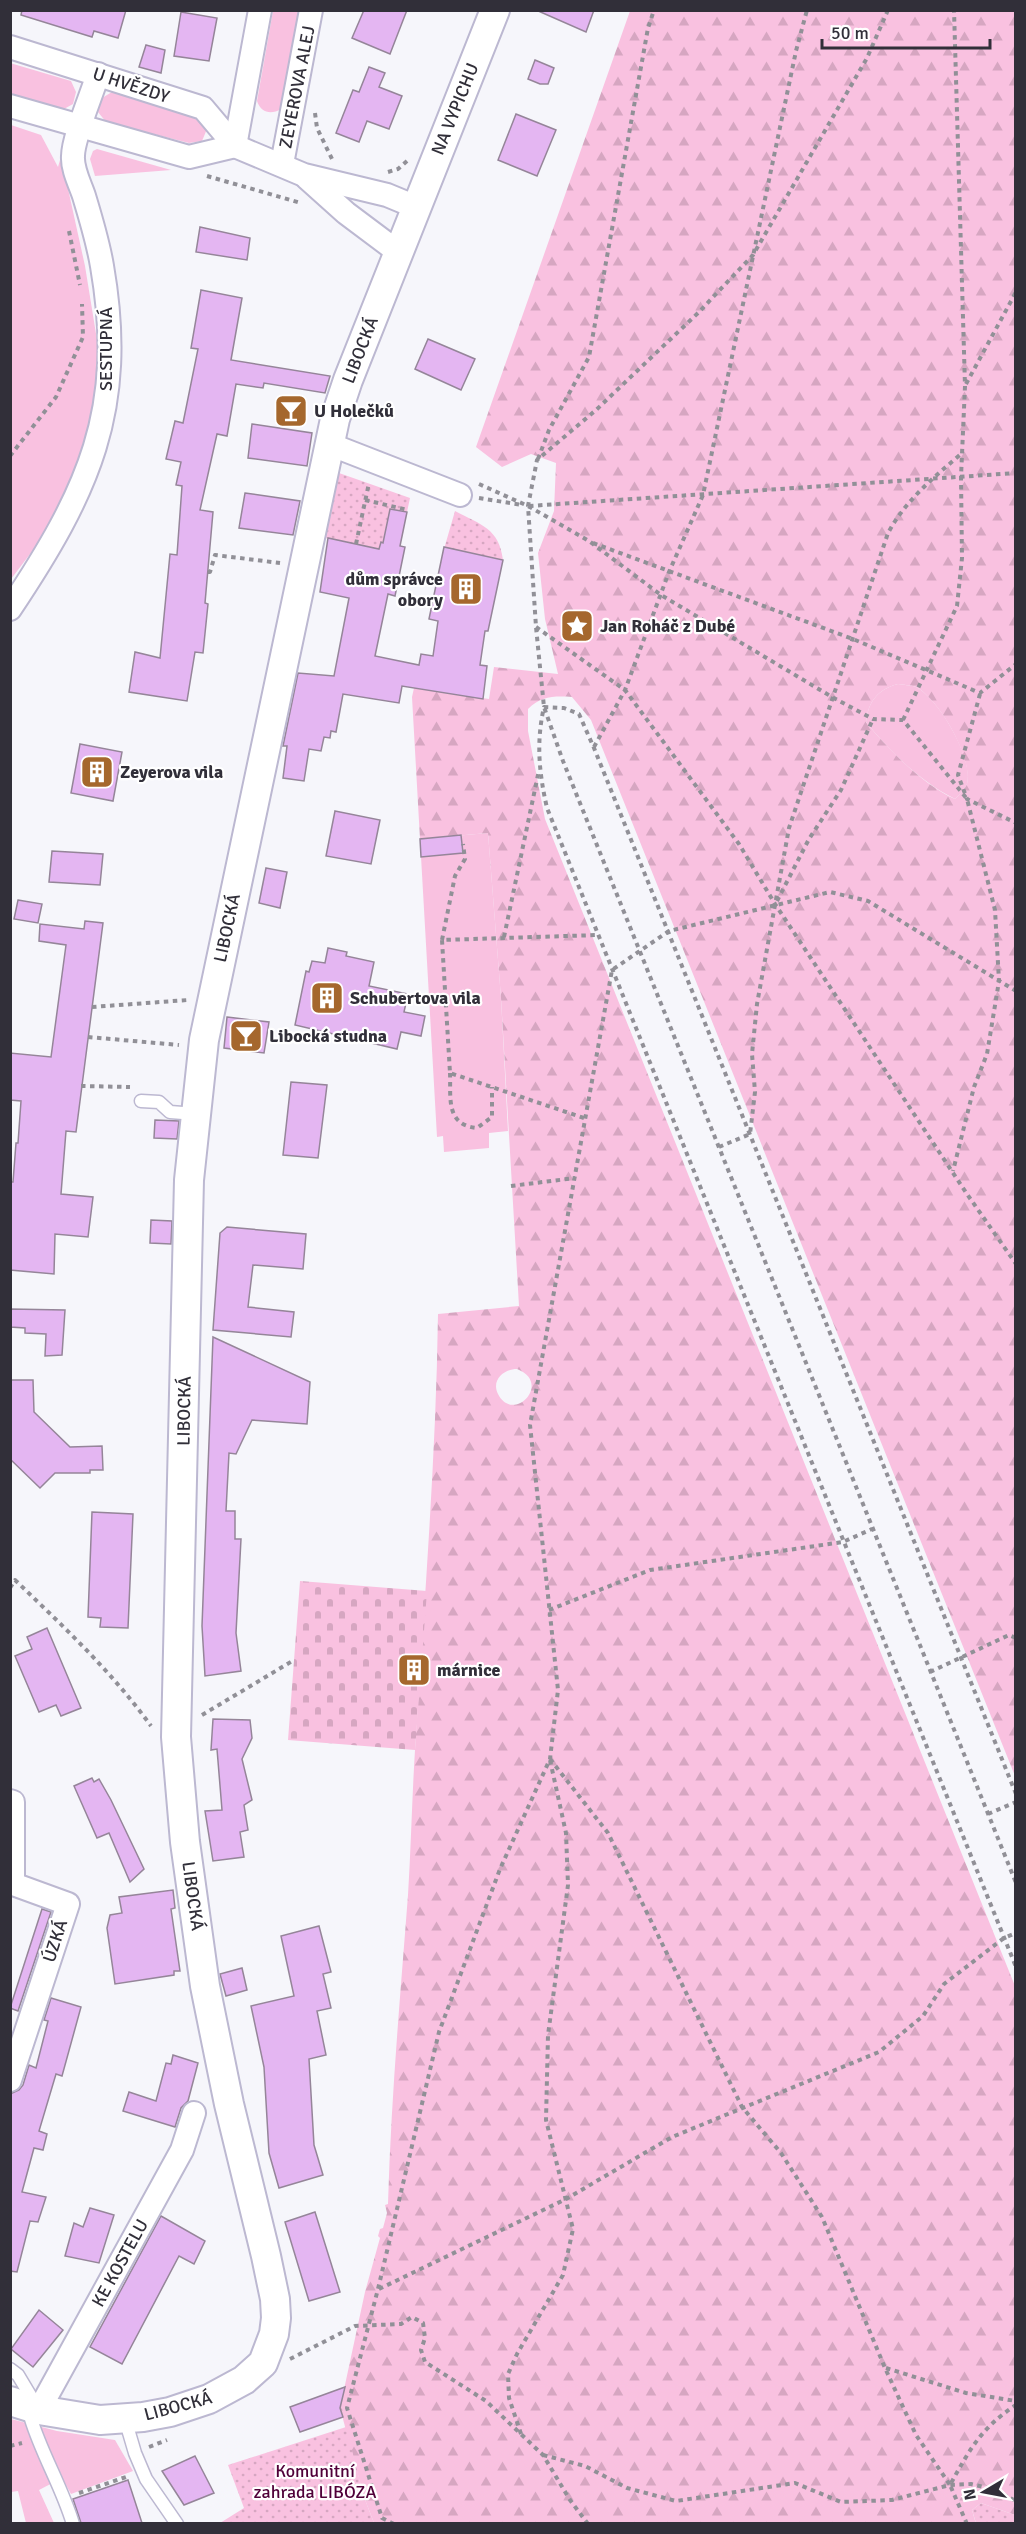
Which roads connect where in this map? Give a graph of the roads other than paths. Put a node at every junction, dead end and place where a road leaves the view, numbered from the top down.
1 (260, 10) edge
2 (311, 10) edge
3 (495, 10) edge
4 (10, 47) edge
5 (98, 74) junction
6 (10, 106) edge
7 (81, 126) junction
8 (235, 146) junction
9 (282, 164) junction
10 (304, 175) junction
11 (416, 207) junction
12 (398, 252) junction
13 (329, 444) junction
14 (469, 489) road end
15 (10, 609) edge
16 (141, 1101) dead end
17 (196, 1114) junction
18 (10, 1801) edge
19 (10, 2080) edge
20 (194, 2113) dead end
21 (10, 2369) edge
22 (10, 2401) edge
23 (39, 2410) junction
24 (125, 2419) junction
25 (73, 2523) edge
26 (177, 2523) edge

1 - 8 street
2 - 9 street, ZEYEROVA ALEJ
3 - 11 street, NA VYPICHU
4 - 5 street, U HVĚZDY
5 - 7 street, SESTUPNÁ
5 - 8 street, U HVĚZDY
6 - 7 street
7 - 8 street
7 - 15 street, SESTUPNÁ
8 - 9 street, U HVĚZDY
9 - 10 street, U HVĚZDY
10 - 11 street, U HVĚZDY
10 - 12 street, U HVĚZDY
11 - 12 street, LIBOCKÁ
12 - 13 street, LIBOCKÁ
13 - 14 street
13 - 17 street, LIBOCKÁ
16 - 17 lane
17 - 24 street, LIBOCKÁ
18 - 19 street, ÚZKÁ
20 - 23 street, KE KOSTELU
21 - 23 lane
22 - 23 street, LIBOCKÁ
23 - 24 street, LIBOCKÁ
23 - 25 lane
24 - 26 lane

